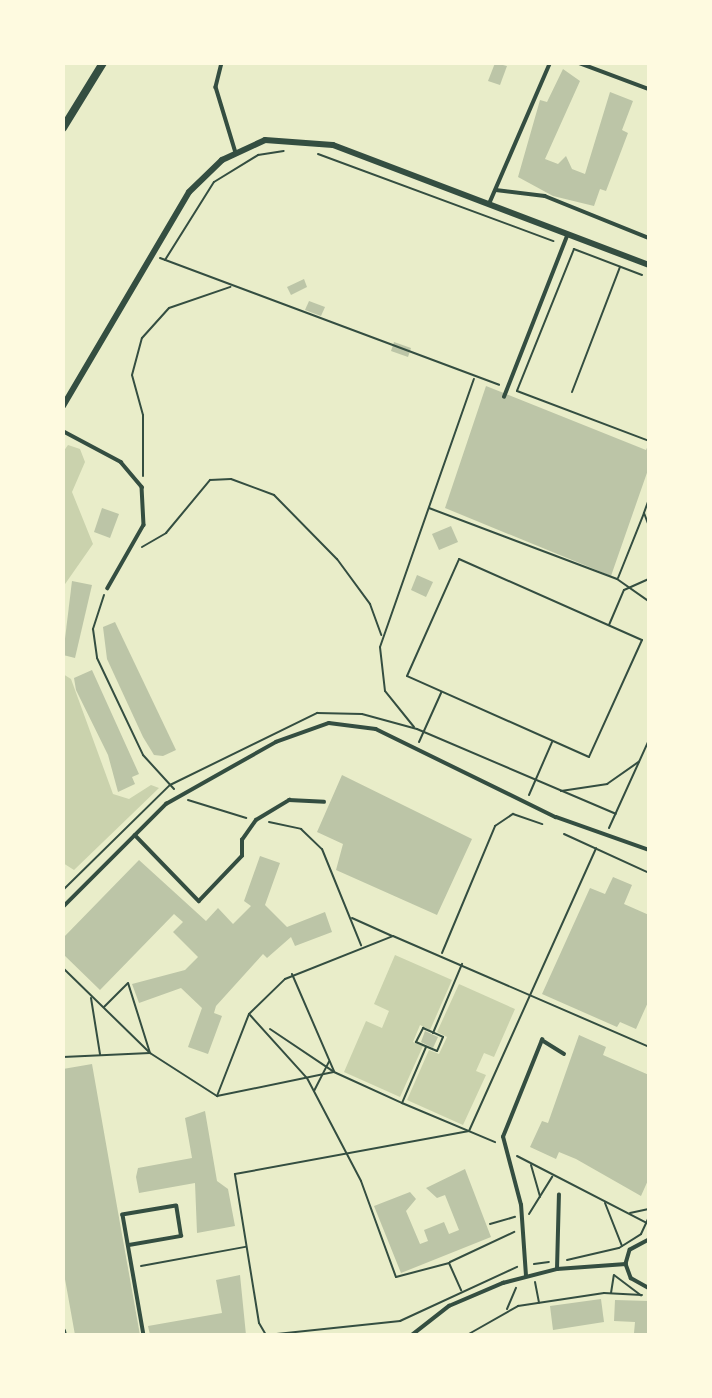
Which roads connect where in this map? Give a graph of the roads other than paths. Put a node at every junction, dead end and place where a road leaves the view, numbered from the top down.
1 (103, 63) edge
2 (222, 63) edge
3 (550, 63) edge
4 (579, 63) edge
5 (649, 89) edge
6 (63, 128) edge
7 (236, 153) junction
8 (496, 190) junction
9 (489, 204) junction
10 (568, 234) junction
11 (649, 238) edge
12 (649, 265) edge
13 (504, 397) dead end
14 (63, 407) edge
15 (63, 431) edge
16 (108, 589) road end
17 (324, 802) dead end
18 (135, 835) junction
19 (649, 850) edge
20 (63, 907) edge
21 (564, 1054) dead end
22 (559, 1195) dead end
23 (649, 1240) edge
24 (129, 1245) junction
25 (626, 1264) junction
26 (557, 1269) junction
27 (526, 1276) junction
28 (649, 1288) edge
29 (144, 1335) edge
30 (412, 1335) edge

1 - 6 street
2 - 7 lane
3 - 8 lane
4 - 5 lane
7 - 9 street
7 - 14 street
8 - 9 lane
8 - 11 lane
9 - 10 street
10 - 12 street
10 - 13 lane
15 - 16 lane
17 - 18 lane
18 - 19 lane
18 - 20 lane
21 - 27 lane
22 - 26 lane
23 - 25 lane
24 - 24 lane
24 - 29 lane
25 - 26 lane
25 - 28 lane
26 - 27 lane
27 - 30 lane

